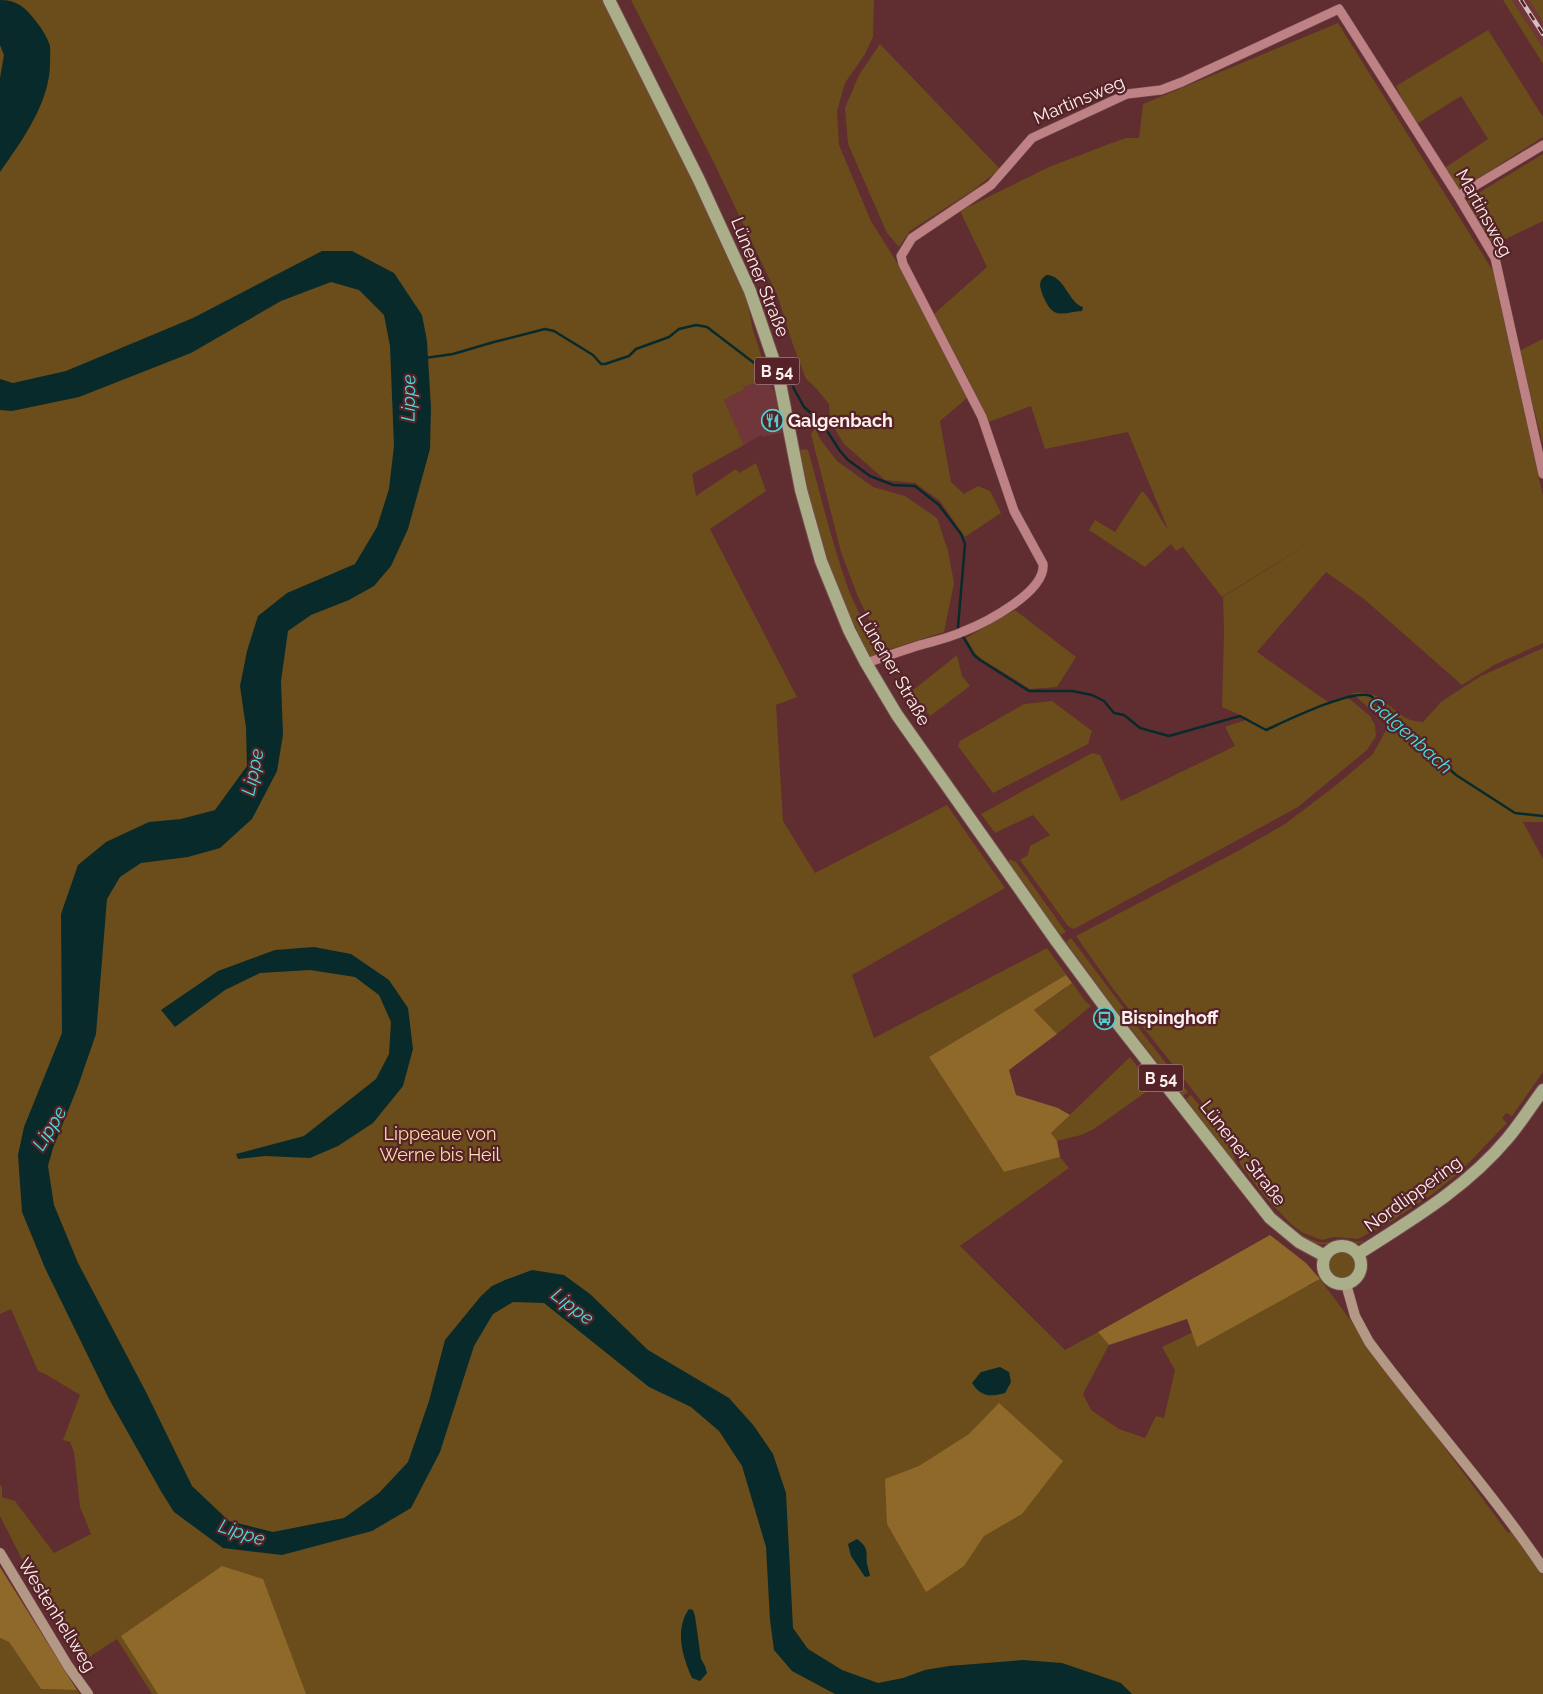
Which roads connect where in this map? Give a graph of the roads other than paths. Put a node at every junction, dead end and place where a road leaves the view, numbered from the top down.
1 (609, 0) edge
2 (1543, 145) edge
3 (1458, 196) junction
4 (1543, 474) edge
5 (866, 664) junction
6 (1543, 1090) edge
7 (1358, 1254) junction
8 (1325, 1256) junction
9 (1346, 1284) junction
10 (0, 1553) edge
11 (1543, 1568) edge
12 (88, 1694) edge

1 - 5 main road, Lünener Straße / B 54
2 - 3 street
3 - 4 street, Martinsweg
3 - 5 street, Martinsweg
5 - 8 main road, Lünener Straße / B 54
6 - 7 main road, Nordlippering
7 - 8 main road
7 - 9 main road
8 - 9 main road
9 - 11 main road
10 - 12 main road, Westenhellweg

